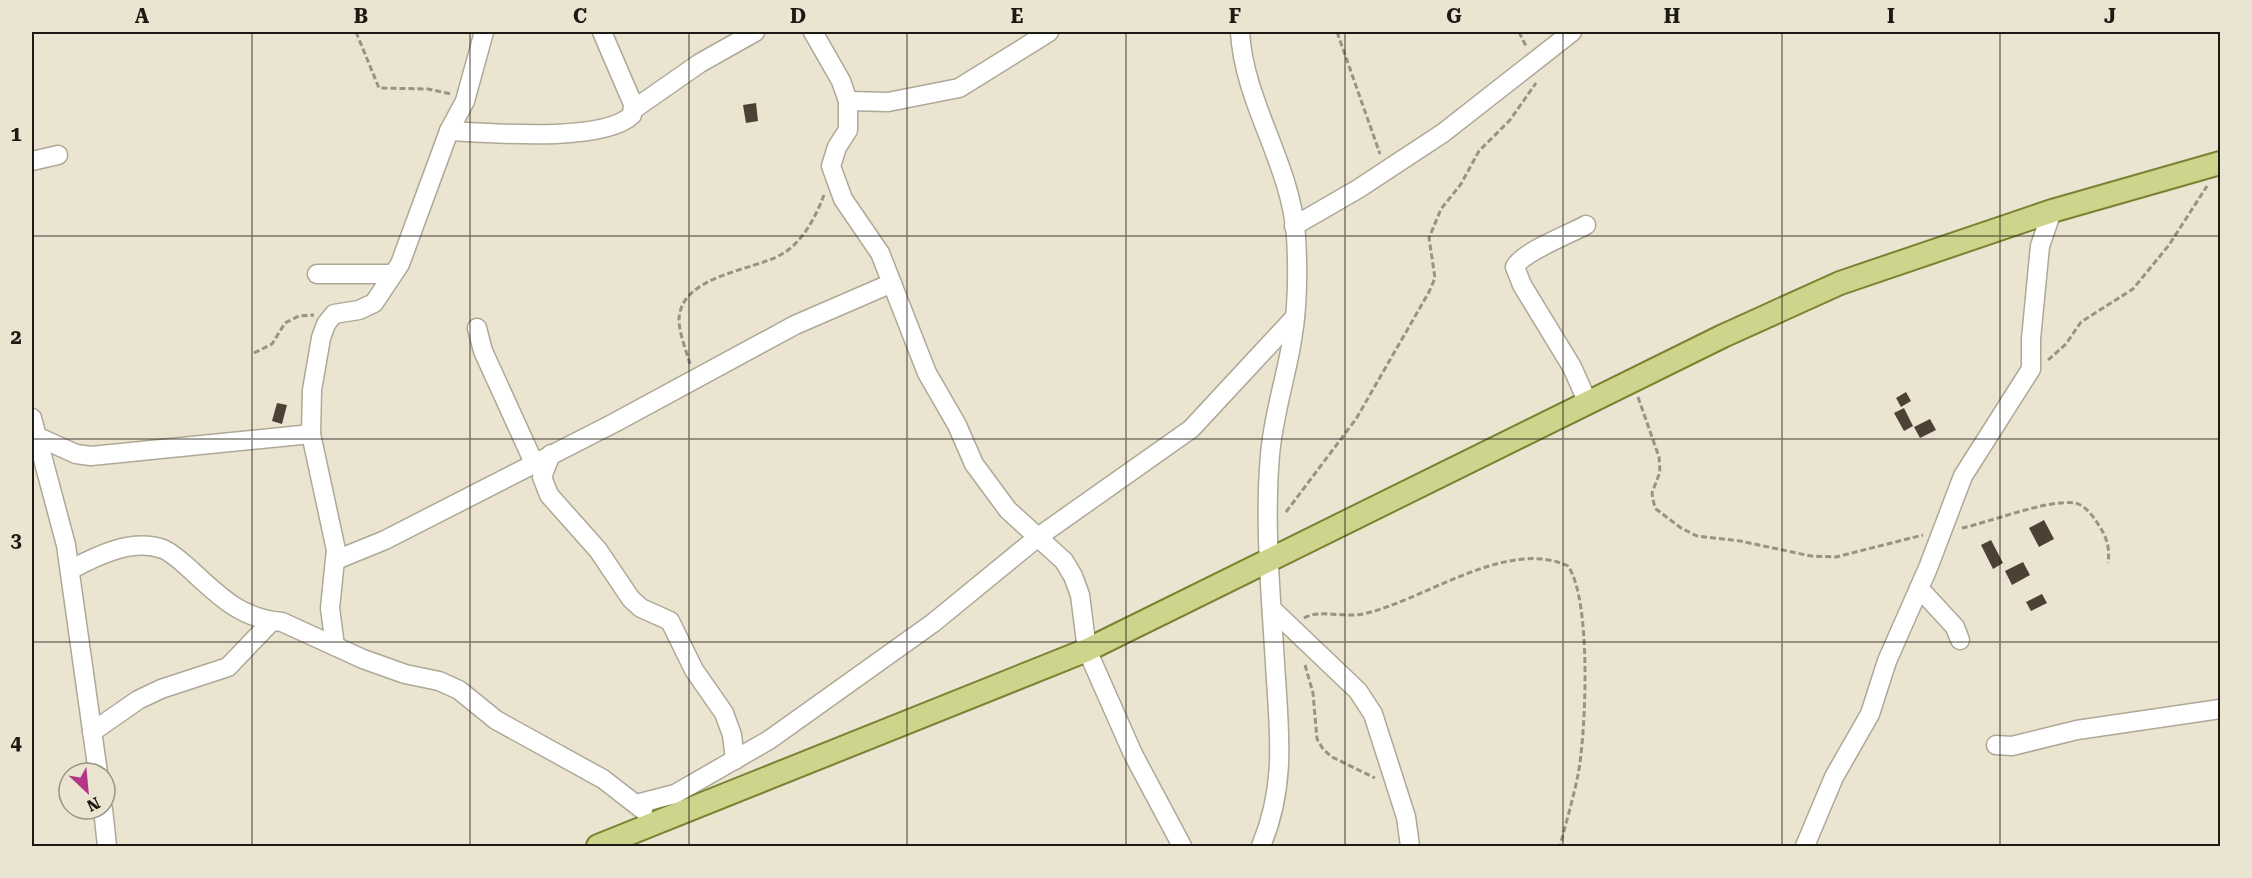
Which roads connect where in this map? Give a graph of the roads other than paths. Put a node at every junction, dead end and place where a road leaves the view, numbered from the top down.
1 (484, 32) edge
2 (602, 32) edge
3 (755, 32) edge
4 (813, 32) edge
5 (1049, 32) edge
6 (1240, 32) edge
7 (1572, 32) edge
8 (848, 101) junction
9 (634, 109) junction
10 (449, 131) junction
11 (58, 155) dead end
12 (32, 161) edge
13 (2219, 163) edge
14 (2052, 211) junction
15 (1586, 225) dead end
16 (1294, 226) junction
17 (317, 274) dead end
18 (392, 274) junction
19 (892, 283) junction
20 (1295, 317) junction
21 (477, 328) dead end
22 (1588, 404) junction
23 (32, 418) edge
24 (311, 434) junction
25 (36, 436) junction
26 (551, 454) junction
27 (534, 463) junction
28 (1038, 537) junction
29 (336, 560) junction
30 (1270, 560) junction
31 (70, 570) junction
32 (1919, 588) junction
33 (1272, 609) junction
34 (272, 621) junction
35 (1960, 640) dead end
36 (335, 646) junction
37 (1087, 650) junction
38 (2220, 709) edge
39 (92, 732) junction
40 (1996, 745) dead end
41 (735, 760) junction
42 (96, 761) edge
43 (636, 804) junction
44 (104, 821) edge
45 (658, 821) junction
46 (107, 846) edge
47 (598, 846) edge
48 (1182, 846) edge
49 (1261, 846) edge
50 (1410, 846) edge
51 (1804, 846) edge

1 - 10 street
2 - 9 street
3 - 9 street
4 - 8 street
5 - 8 street
6 - 16 street
7 - 16 street
8 - 19 street
9 - 10 street
10 - 18 street
11 - 12 street
13 - 14 main road
14 - 22 main road
14 - 32 street
15 - 22 street
16 - 20 street
17 - 18 street
18 - 24 street
19 - 26 street
19 - 28 street
20 - 28 street
20 - 30 street
21 - 27 street
22 - 30 main road
23 - 25 street
24 - 25 street
24 - 29 street
25 - 31 street
26 - 27 street
26 - 41 street
27 - 29 street
28 - 37 street
28 - 41 street
29 - 36 street
30 - 33 street
30 - 37 main road
31 - 34 street
31 - 39 street
32 - 35 street
32 - 51 street
33 - 49 street
33 - 50 street
34 - 36 street
34 - 39 street
36 - 43 street
37 - 45 main road
37 - 48 street
38 - 40 street
39 - 42 street
41 - 43 street
43 - 45 street
44 - 46 street
45 - 47 main road

